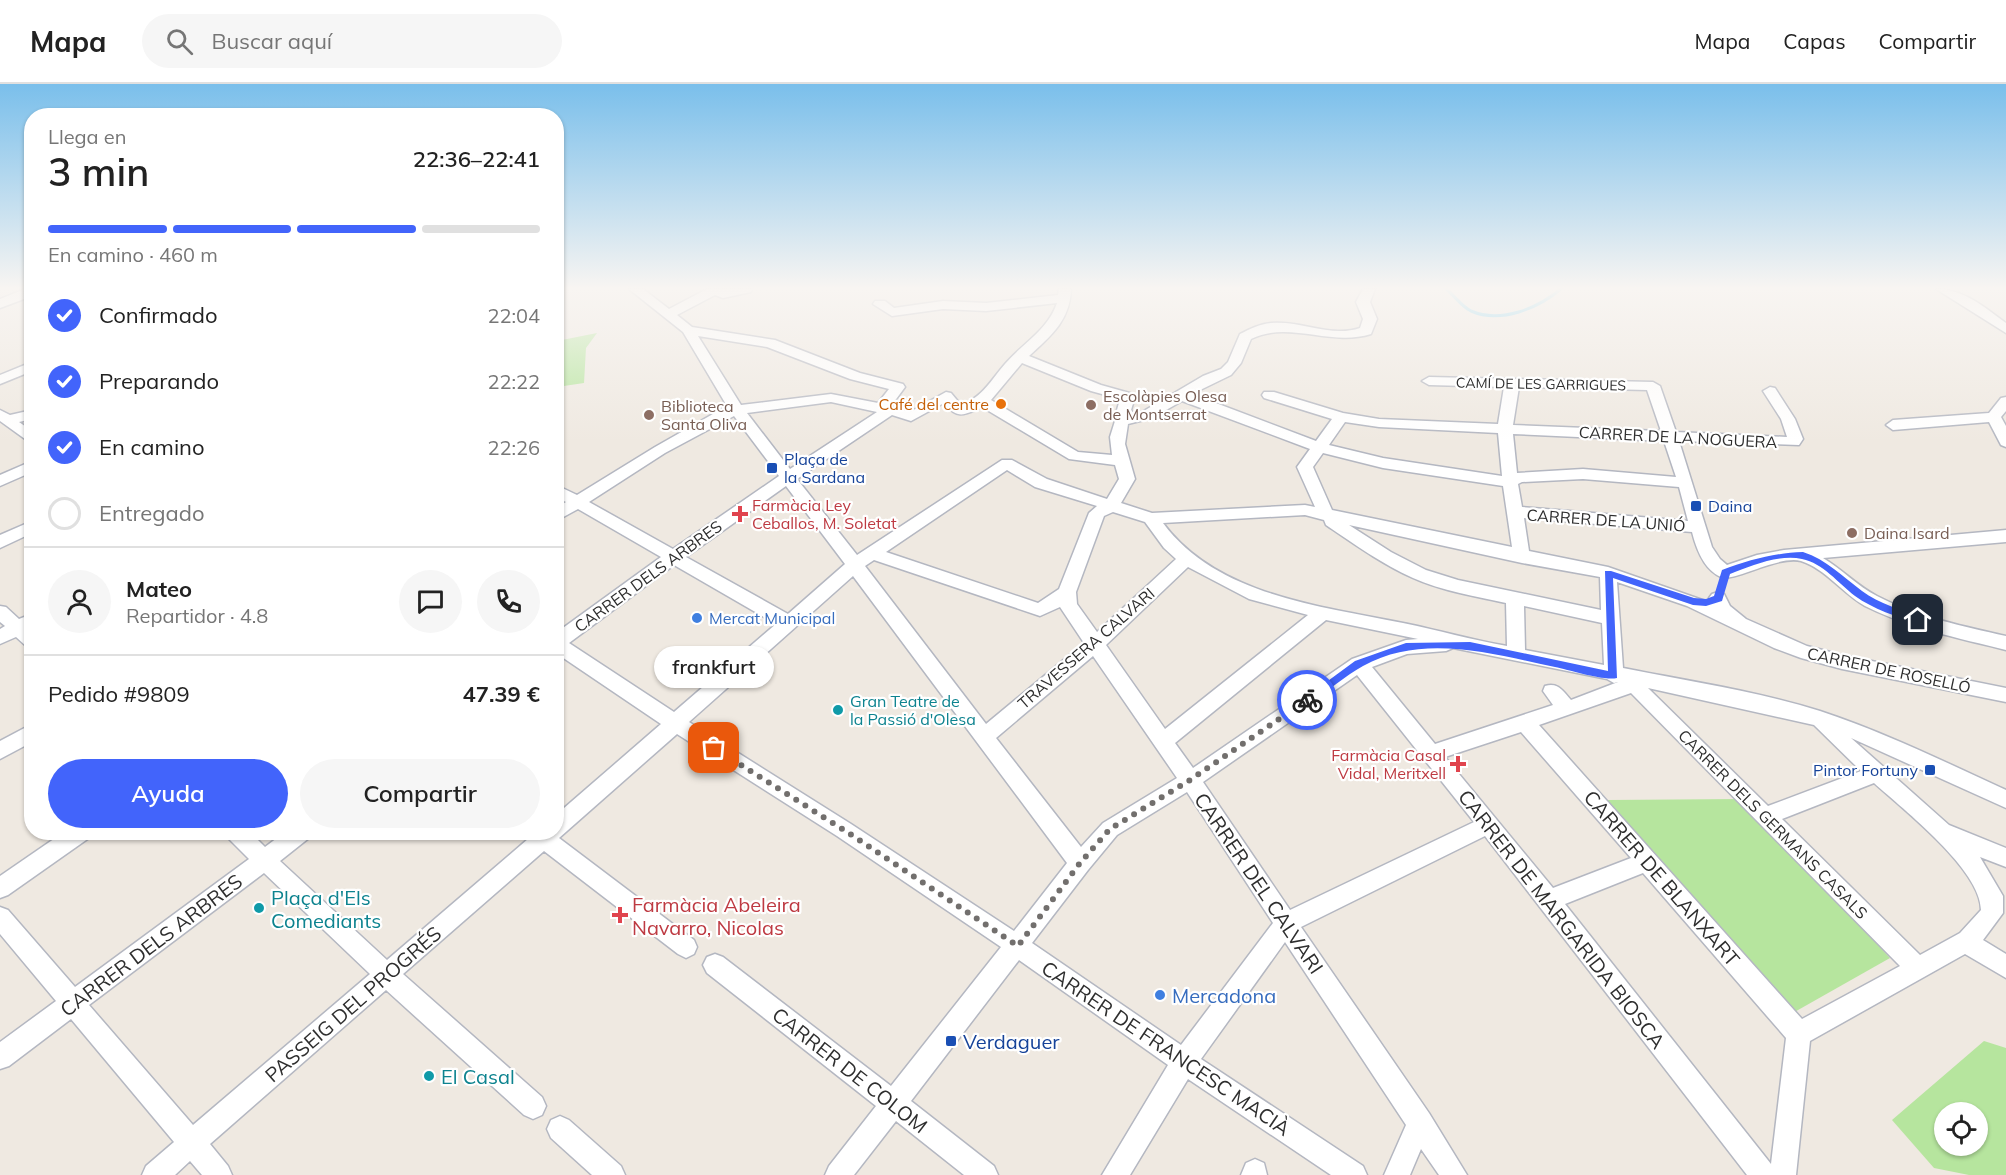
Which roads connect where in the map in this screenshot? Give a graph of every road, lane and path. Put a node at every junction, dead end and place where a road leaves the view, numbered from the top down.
1 (694, 340) edge
2 (751, 340) edge
3 (1039, 340) edge
4 (1244, 340) edge
5 (1019, 357) junction
6 (24, 370) edge
7 (0, 380) edge
8 (1429, 381) dead end
9 (1512, 383) junction
10 (1770, 391) dead end
11 (1180, 395) junction
12 (1269, 395) dead end
13 (982, 401) junction
14 (2006, 401) edge
15 (737, 409) junction
16 (886, 409) junction
17 (24, 415) edge
18 (4, 417) edge
19 (1341, 417) junction
20 (1994, 417) junction
21 (1129, 418) junction
22 (1893, 425) dead end
23 (1505, 429) junction
24 (24, 433) edge
25 (1669, 436) junction
26 (2006, 442) edge
27 (1319, 447) junction
28 (1121, 461) junction
29 (24, 470) edge
30 (789, 476) junction
31 (0, 481) edge
32 (1510, 482) junction
33 (1686, 483) junction
34 (564, 495) edge
35 (577, 503) junction
36 (1111, 506) junction
37 (564, 511) edge
38 (1515, 512) junction
39 (1323, 514) junction
40 (1152, 518) junction
41 (1382, 527) junction
42 (1697, 527) junction
43 (24, 530) edge
44 (2006, 536) edge
45 (0, 542) edge
46 (1364, 542) junction
47 (1842, 552) junction
48 (873, 554) junction
49 (1803, 556) junction
50 (670, 557) junction
51 (1522, 557) junction
52 (1187, 559) junction
53 (856, 564) junction
54 (1725, 572) junction
55 (1608, 573) junction
56 (1839, 577) junction
57 (1067, 592) junction
58 (1515, 598) junction
59 (1718, 598) junction
60 (1693, 602) junction
61 (0, 612) edge
62 (1323, 612) junction
63 (1611, 618) junction
64 (1735, 622) junction
65 (789, 623) junction
66 (24, 624) edge
67 (24, 625) edge
68 (1390, 626) junction
69 (0, 637) edge
70 (564, 638) edge
71 (2006, 643) edge
72 (1095, 644) junction
73 (1470, 646) junction
74 (1406, 647) junction
75 (564, 649) edge
76 (1516, 656) junction
77 (1359, 664) junction
78 (1622, 677) junction
79 (1552, 691) dead end
80 (2006, 696) edge
81 (1567, 708) junction
82 (1817, 718) junction
83 (1524, 722) junction
84 (677, 724) junction
85 (985, 736) junction
86 (24, 737) edge
87 (1872, 737) junction
88 (1163, 742) junction
89 (0, 751) edge
90 (1430, 754) junction
91 (1881, 777) junction
92 (1190, 780) junction
93 (2006, 799) edge
94 (1764, 817) junction
95 (564, 819) edge
96 (1488, 825) junction
97 (1940, 830) junction
98 (70, 840) edge
99 (243, 840) edge
100 (291, 840) edge
101 (539, 840) edge
102 (556, 840) edge
103 (2006, 858) edge
104 (264, 860) junction
105 (1647, 861) junction
106 (1080, 863) junction
107 (0, 888) edge
108 (1549, 900) junction
109 (0, 916) edge
110 (1286, 923) junction
111 (1965, 942) junction
112 (1018, 946) junction
113 (686, 947) dead end
114 (715, 965) dead end
115 (2006, 967) edge
116 (1918, 969) junction
117 (387, 975) junction
118 (73, 1003) junction
119 (1799, 1034) junction
120 (0, 1057) edge
121 (1184, 1062) junction
122 (892, 1104) junction
123 (533, 1106) dead end
124 (1420, 1122) junction
125 (560, 1129) dead end
126 (192, 1143) junction
127 (155, 1175) edge
128 (219, 1175) edge
129 (612, 1175) edge
130 (838, 1175) edge
131 (985, 1175) edge
132 (1115, 1175) edge
133 (1354, 1175) edge
134 (1397, 1175) edge
135 (1454, 1175) edge
136 (1763, 1175) edge
137 (1783, 1175) edge

1 - 15 street
2 - 16 street, CARRER DELS ARBRES
3 - 5 street
4 - 11 street
5 - 13 street
5 - 21 street
6 - 7 street
8 - 9 street, CAMÍ DE LES GARRIGUES
9 - 23 street
9 - 25 street, CAMÍ DE LES GARRIGUES
10 - 25 street, CARRER DE LA NOGUERA
11 - 21 street
11 - 27 street
12 - 19 street, CARRER DE LA NOGUERA
13 - 16 street
13 - 28 street
14 - 20 street
15 - 16 street
15 - 30 street
15 - 35 street
16 - 30 street, CARRER DELS ARBRES
17 - 18 street
18 - 24 street
19 - 23 street, CARRER DE LA NOGUERA
19 - 27 street
20 - 22 street
20 - 26 street
21 - 28 street
23 - 25 street, CARRER DE LA NOGUERA
23 - 32 street
25 - 33 street
27 - 32 street
27 - 39 street
28 - 36 street
29 - 31 street
30 - 50 street, CARRER DELS ARBRES
30 - 53 street
32 - 33 street
32 - 38 street
33 - 42 street
34 - 35 street
35 - 37 street
35 - 50 street
36 - 40 street
36 - 48 street, PASSEIG DEL PROGRÉS
36 - 57 street
38 - 42 street, CARRER DE LA UNIÓ
38 - 51 street
39 - 40 street
39 - 41 street
39 - 46 street
40 - 52 street
41 - 46 street
41 - 51 street
42 - 54 street
43 - 45 street
44 - 47 street
46 - 58 street
47 - 49 street
47 - 56 street
48 - 53 street, PASSEIG DEL PROGRÉS
48 - 57 street
49 - 54 street
49 - 56 street
50 - 65 street
50 - 70 street, CARRER DELS ARBRES
51 - 55 street
52 - 62 street
52 - 72 street, TRAVESSERA CALVARI
53 - 65 street, PASSEIG DEL PROGRÉS
53 - 85 street
54 - 59 street
55 - 60 street
55 - 63 street
56 - 71 street
57 - 72 street, CARRER DEL CALVARI
58 - 63 street
58 - 76 street
59 - 60 street
59 - 64 street, CARRER DE ROSELLÓ
60 - 64 street
61 - 66 street
62 - 68 street
62 - 88 street
63 - 78 street
64 - 80 street, CARRER DE ROSELLÓ
65 - 84 street, PASSEIG DEL PROGRÉS
67 - 69 street
68 - 73 street
68 - 74 street
72 - 85 street, TRAVESSERA CALVARI
72 - 88 street, CARRER DEL CALVARI
73 - 74 street
73 - 76 street
74 - 77 street
75 - 84 street, CARRER DE FRANCESC MACIÀ
76 - 78 street
77 - 90 street, CARRER DE MARGARIDA BIOSCA
77 - 92 street
78 - 81 street
78 - 82 street
78 - 94 street, CARRER DELS GERMANS CASALS
79 - 81 street
81 - 83 street
82 - 87 street
82 - 91 street
83 - 90 street
83 - 105 street, CARRER DE BLANXART
84 - 95 street, PASSEIG DEL PROGRÉS
84 - 112 street, CARRER DE FRANCESC MACIÀ
85 - 106 street
86 - 89 street
87 - 91 street
87 - 93 street
88 - 92 street, CARRER DEL CALVARI
90 - 96 street, CARRER DE MARGARIDA BIOSCA
91 - 94 street
91 - 97 street
92 - 106 street
92 - 110 street, CARRER DEL CALVARI
94 - 116 street, CARRER DELS GERMANS CASALS
96 - 108 street, CARRER DE MARGARIDA BIOSCA
96 - 110 street
97 - 103 street
97 - 111 street
98 - 107 street
99 - 104 street
100 - 104 street, CARRER DELS ARBRES
101 - 117 street, PASSEIG DEL PROGRÉS
102 - 113 street
104 - 117 street
104 - 118 street, CARRER DELS ARBRES
105 - 108 street
105 - 119 street, CARRER DE BLANXART
106 - 112 street
108 - 136 street, CARRER DE MARGARIDA BIOSCA
109 - 118 street
110 - 121 street
110 - 124 street, CARRER DEL CALVARI
111 - 115 street
111 - 116 street
112 - 121 street, CARRER DE FRANCESC MACIÀ
112 - 122 street
114 - 122 street, CARRER DE COLOM
116 - 119 street
117 - 123 street
117 - 126 street, PASSEIG DEL PROGRÉS
118 - 120 street, CARRER DELS ARBRES
118 - 126 street
119 - 137 street
121 - 132 street
121 - 133 street, CARRER DE FRANCESC MACIÀ
122 - 130 street
122 - 131 street, CARRER DE COLOM
124 - 134 street
124 - 135 street, CARRER DEL CALVARI
125 - 129 street
126 - 127 street, PASSEIG DEL PROGRÉS
126 - 128 street

